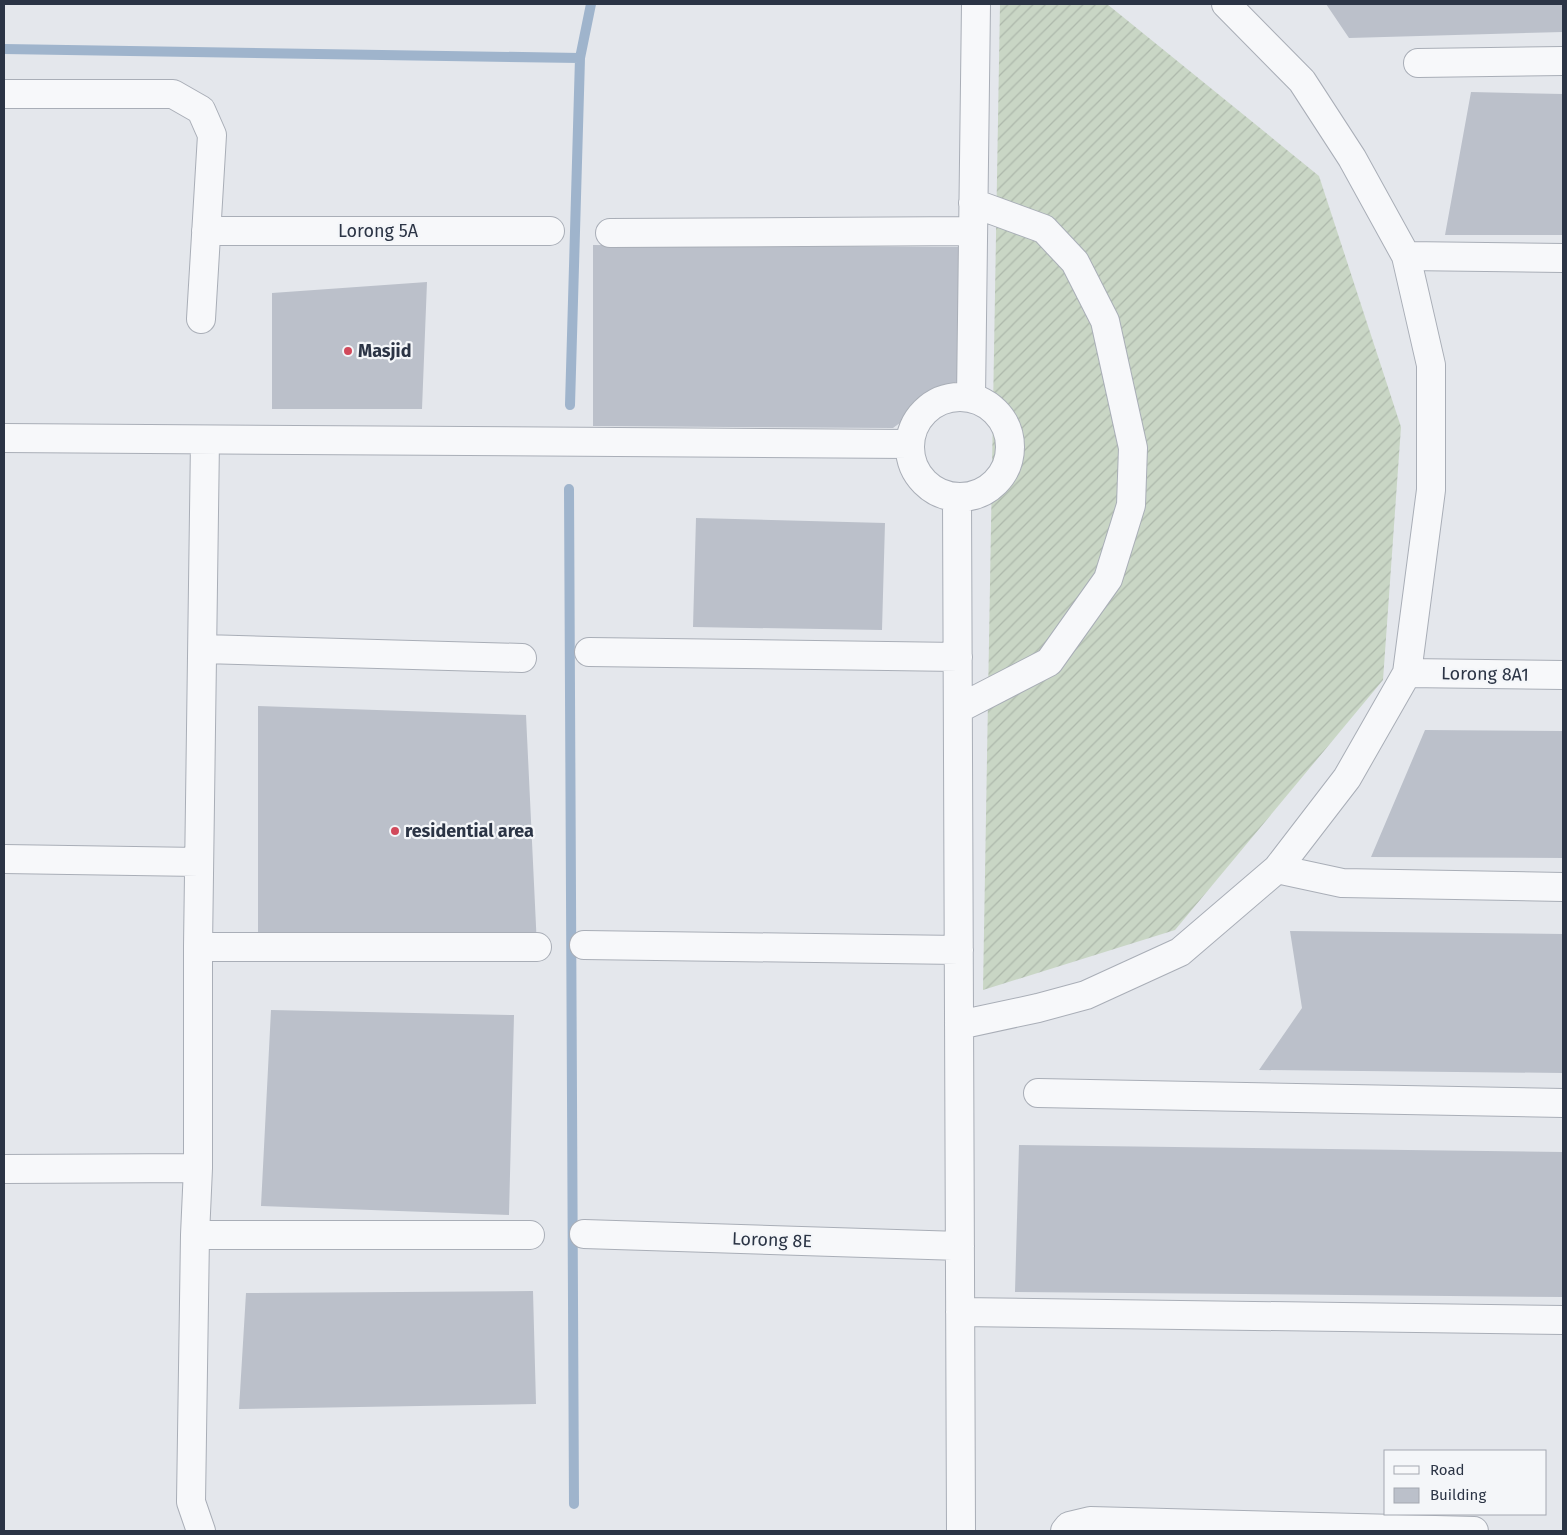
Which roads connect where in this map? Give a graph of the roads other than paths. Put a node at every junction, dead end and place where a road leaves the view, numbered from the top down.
1 (976, 4) edge
2 (1226, 4) edge
3 (1563, 61) edge
4 (1418, 63) dead end
5 (4, 94) edge
6 (973, 203) junction
7 (206, 231) junction
8 (550, 231) dead end
9 (973, 231) junction
10 (610, 233) dead end
11 (1406, 256) junction
12 (1563, 258) edge
13 (201, 319) dead end
14 (971, 398) junction
15 (4, 438) edge
16 (205, 440) junction
17 (909, 444) junction
18 (957, 498) junction
19 (203, 649) junction
20 (590, 652) dead end
21 (958, 657) junction
22 (522, 658) dead end
23 (1407, 673) junction
24 (1563, 675) edge
25 (958, 709) junction
26 (4, 859) edge
27 (200, 862) junction
28 (1278, 869) junction
29 (1563, 887) edge
30 (584, 944) dead end
31 (198, 947) junction
32 (537, 947) dead end
33 (959, 950) junction
34 (959, 1024) junction
35 (1038, 1093) dead end
36 (1563, 1103) edge
37 (198, 1168) junction
38 (4, 1169) edge
39 (584, 1234) dead end
40 (195, 1235) junction
41 (530, 1236) dead end
42 (960, 1246) junction
43 (960, 1312) junction
44 (1563, 1320) edge
45 (200, 1531) edge
46 (961, 1531) edge
47 (1065, 1531) edge
48 (1474, 1531) edge

1 - 6 street
2 - 11 street
3 - 4 street
5 - 7 street
6 - 9 street
6 - 25 street
7 - 8 street, Lorong 5A
7 - 13 street
9 - 10 street
9 - 14 street
11 - 12 street
11 - 23 street
14 - 17 street
14 - 18 street
15 - 16 street
16 - 17 street
16 - 19 street
17 - 18 street
18 - 21 street
19 - 22 street
19 - 27 street
20 - 21 street
21 - 25 street
23 - 24 street, Lorong 8A1
23 - 28 street
25 - 33 street
26 - 27 street
27 - 31 street
28 - 29 street
28 - 34 street
30 - 33 street
31 - 32 street
31 - 37 street
33 - 34 street
34 - 42 street
35 - 36 street
37 - 38 street
37 - 40 street
39 - 42 street, Lorong 8E
40 - 41 street
40 - 45 street
42 - 43 street
43 - 44 street
43 - 46 street
47 - 48 street

